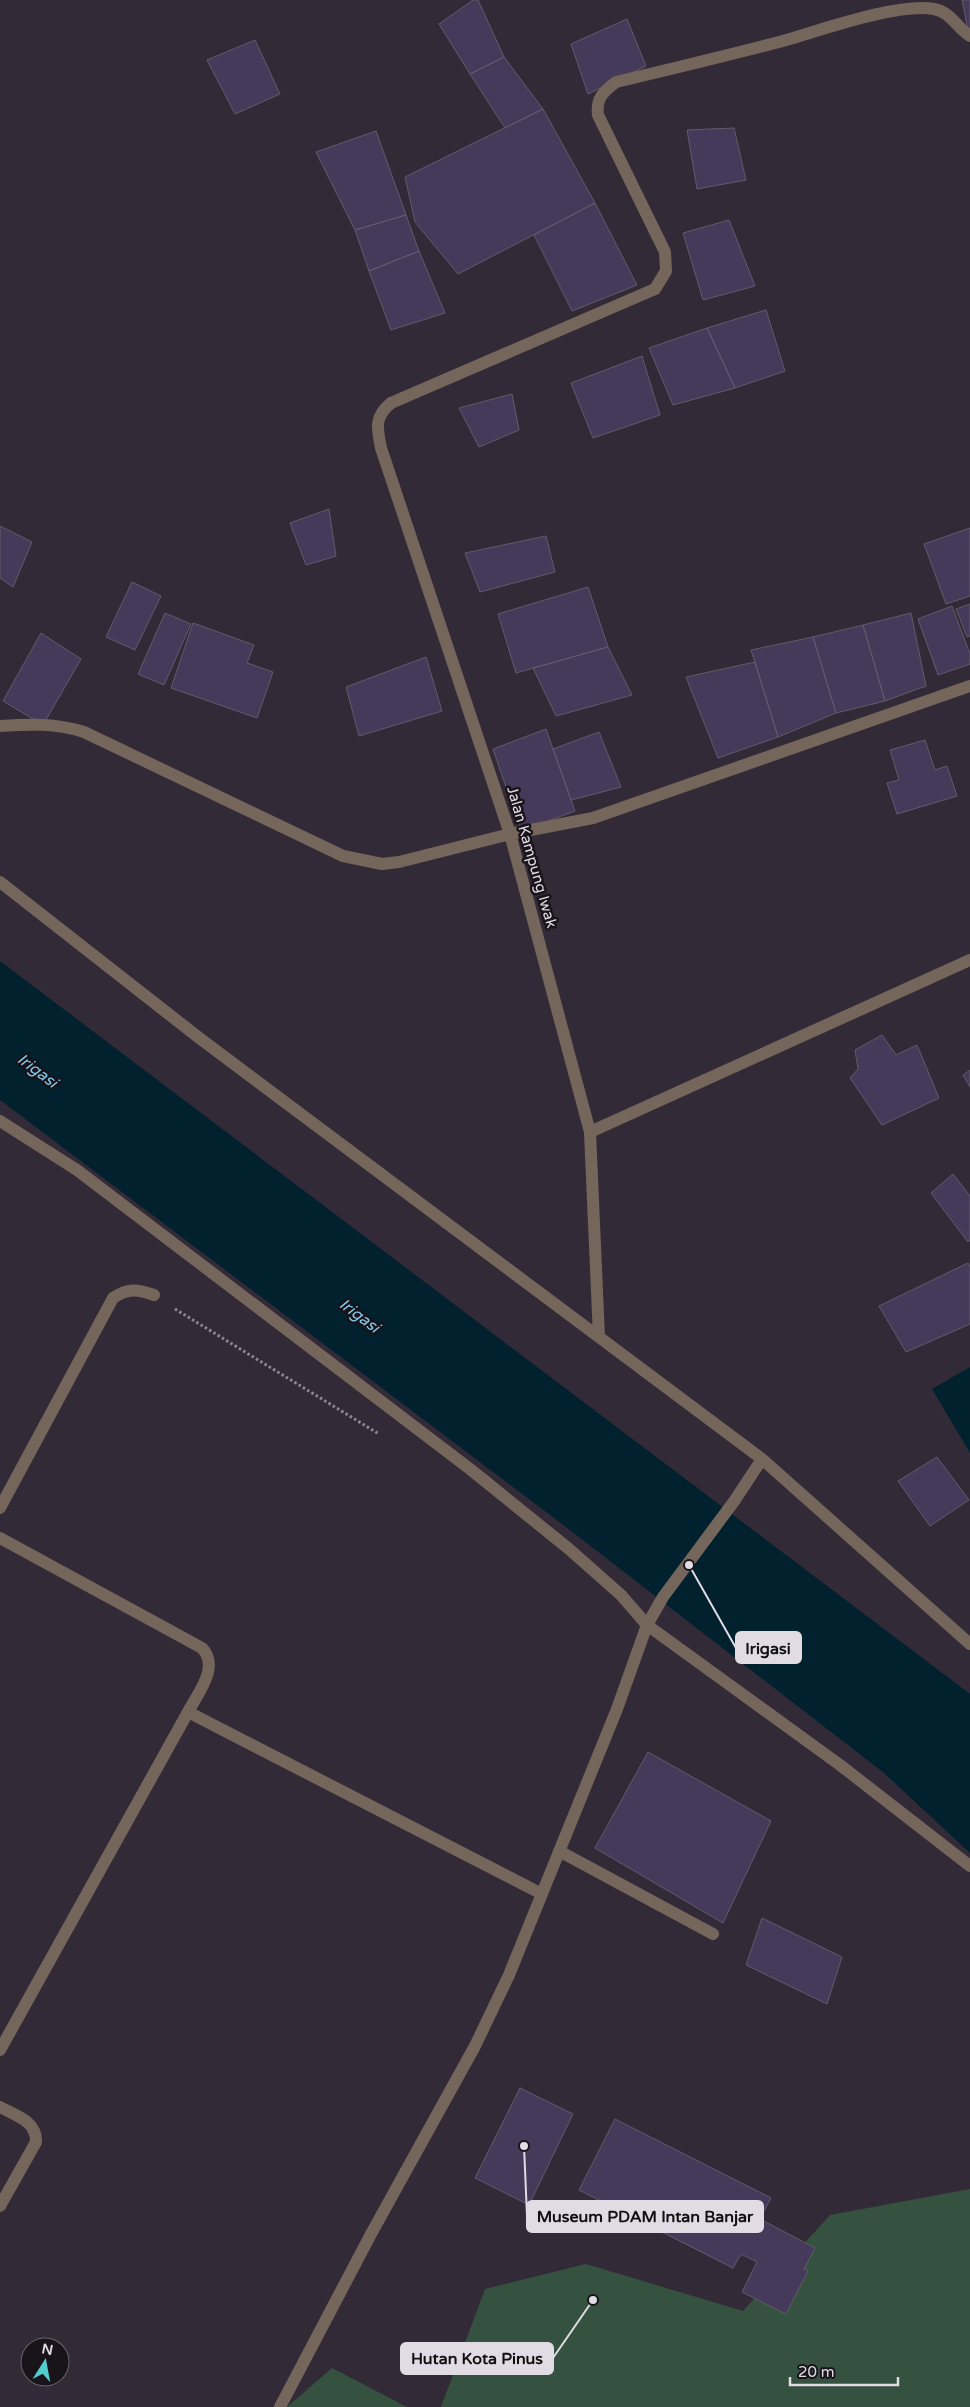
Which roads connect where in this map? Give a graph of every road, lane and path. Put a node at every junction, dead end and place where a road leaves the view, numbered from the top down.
1 (970, 36) edge
2 (970, 686) edge
3 (0, 726) edge
4 (510, 834) junction
5 (0, 882) edge
6 (970, 960) edge
7 (0, 1120) edge
8 (590, 1132) junction
9 (154, 1295) joint
10 (599, 1337) junction
11 (386, 1439) dead end
12 (762, 1459) junction
13 (0, 1508) edge
14 (0, 1538) edge
15 (647, 1625) junction
16 (970, 1644) edge
17 (188, 1712) junction
18 (560, 1851) junction
19 (970, 1866) edge
20 (542, 1894) junction
21 (713, 1934) dead end
22 (0, 2050) edge
23 (0, 2107) edge
24 (0, 2206) edge
25 (280, 2407) edge

1 - 4 street, Jalan Kampung Iwak
2 - 4 street
3 - 4 street
4 - 8 street, Jalan Kampung Iwak
5 - 10 street
6 - 8 street
7 - 15 street
8 - 10 street, Jalan Kampung Iwak
9 - 11 path
9 - 13 street
10 - 12 street
12 - 15 street
12 - 16 street
14 - 17 street
15 - 18 street
15 - 19 street
17 - 20 street
17 - 22 street
18 - 20 street
18 - 21 street
20 - 25 street
23 - 24 street

